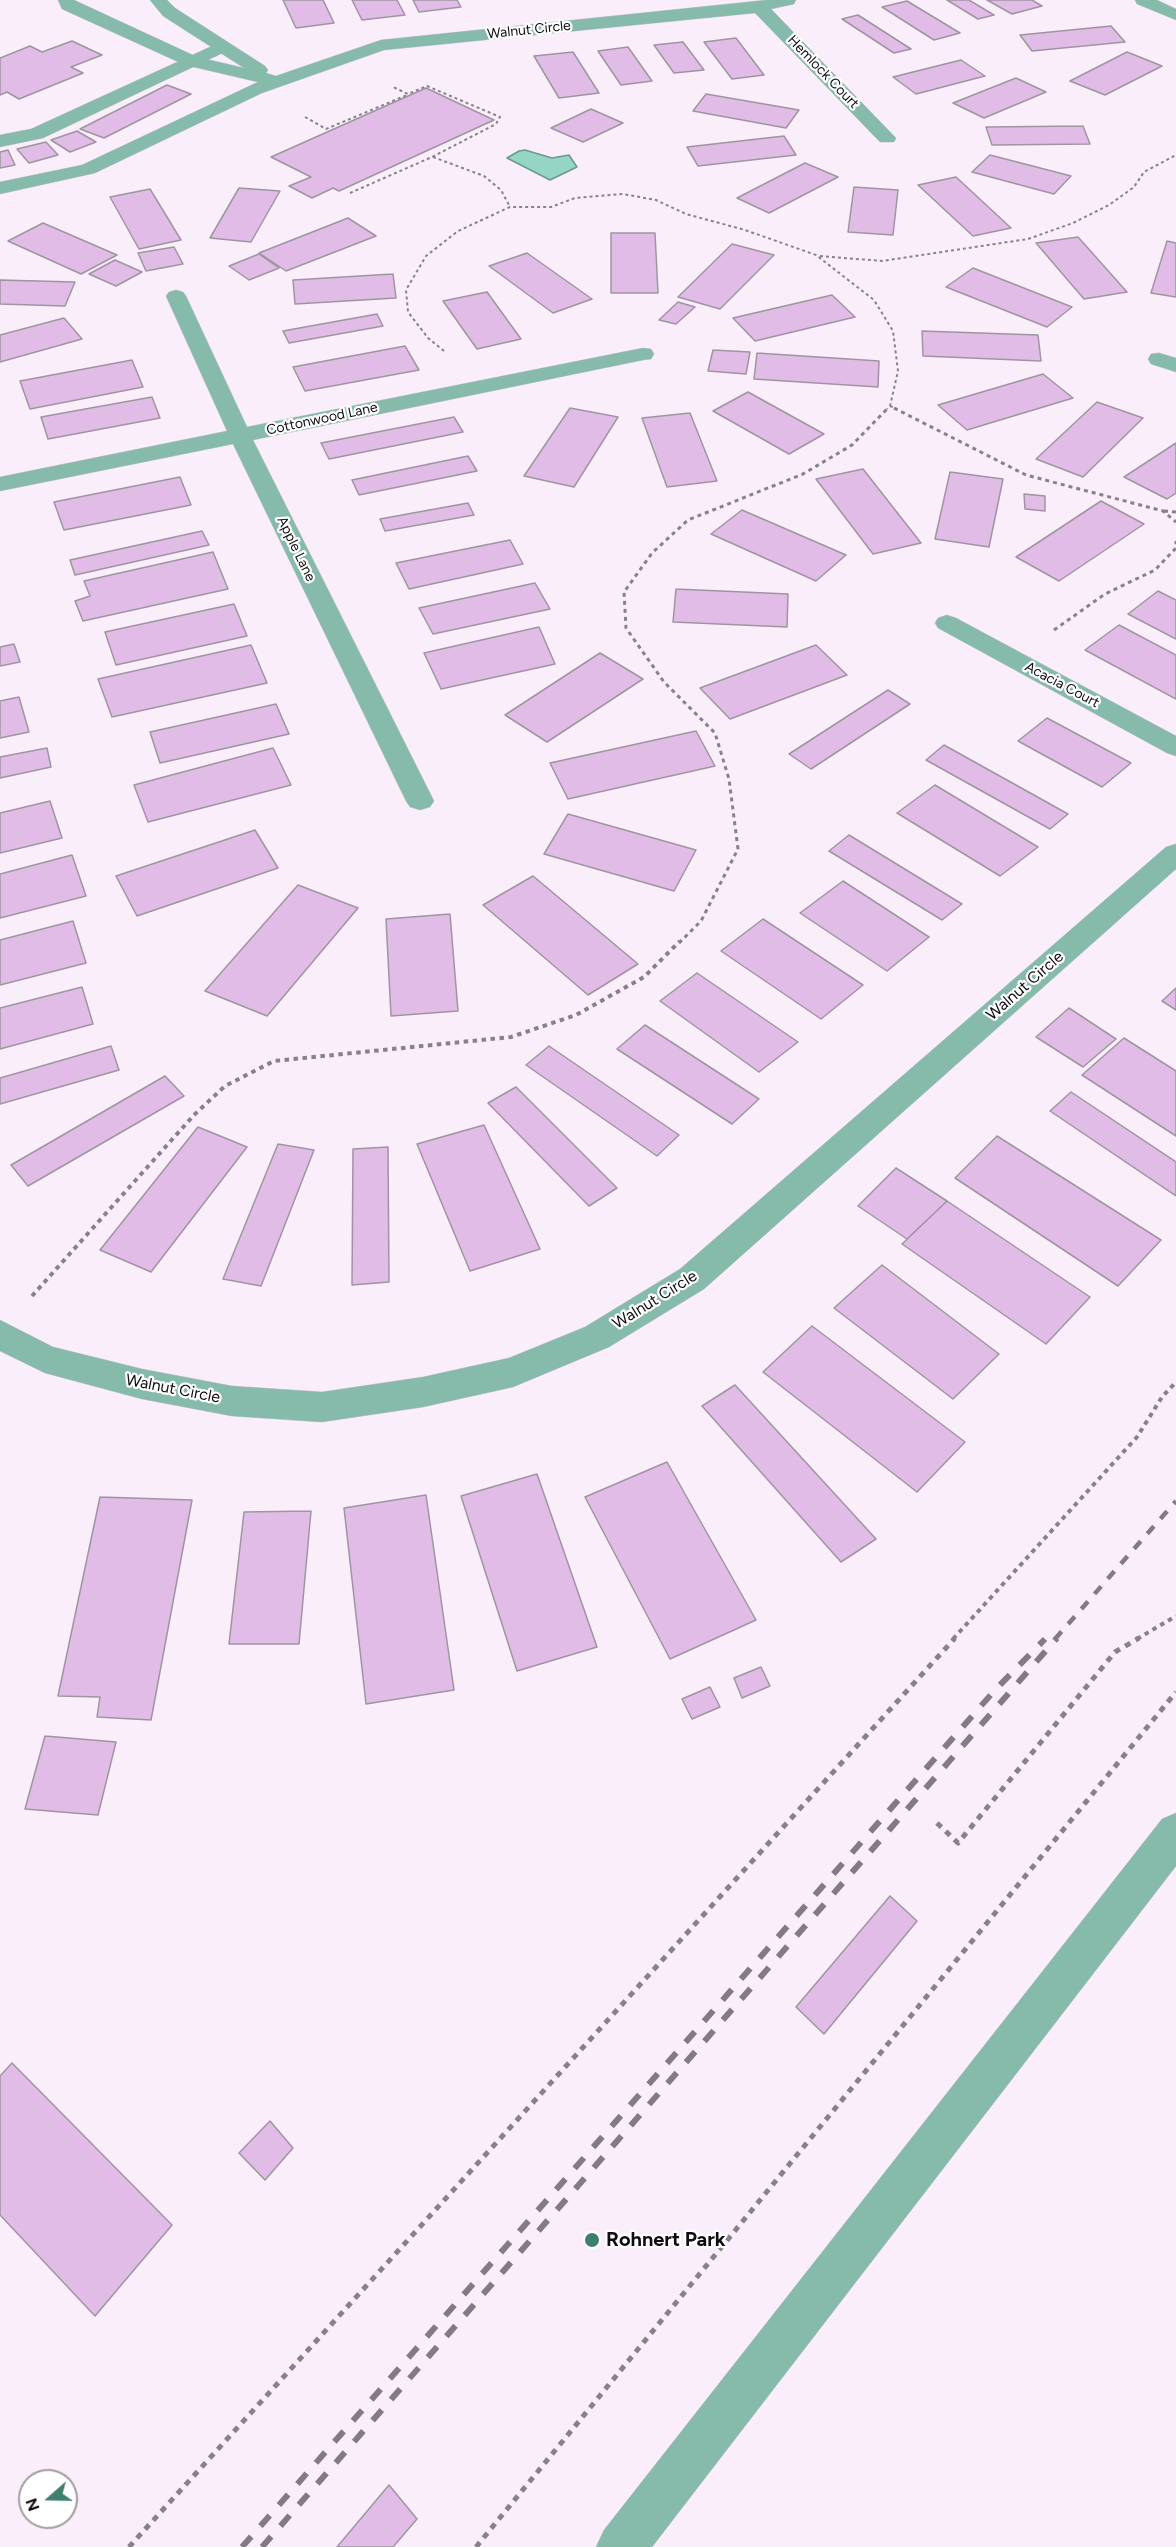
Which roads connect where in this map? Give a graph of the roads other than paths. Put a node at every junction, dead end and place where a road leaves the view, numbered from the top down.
1 (66, 0) edge
2 (158, 0) edge
3 (788, 0) edge
4 (1143, 0) edge
5 (759, 7) junction
6 (1176, 15) edge
7 (223, 46) junction
8 (191, 61) junction
9 (275, 81) junction
10 (887, 138) dead end
11 (0, 141) edge
12 (0, 188) edge
13 (176, 296) dead end
14 (643, 354) dead end
15 (240, 436) junction
16 (0, 484) edge
17 (947, 623) dead end
18 (1176, 747) edge
19 (420, 801) dead end
20 (1176, 854) edge
21 (0, 1334) edge
22 (1176, 1833) edge
23 (621, 2547) edge

1 - 8 street
2 - 7 street
3 - 5 street, Walnut Circle
4 - 6 street
5 - 9 street, Walnut Circle
5 - 10 street, Hemlock Court
7 - 8 street
7 - 9 street
8 - 9 street
8 - 11 street
9 - 12 street, Walnut Circle
13 - 15 street, Apple Lane
14 - 15 street, Cottonwood Lane
15 - 16 street, Cottonwood Lane
15 - 19 street, Apple Lane
17 - 18 street, Acacia Court
20 - 21 street, Walnut Circle
22 - 23 street

